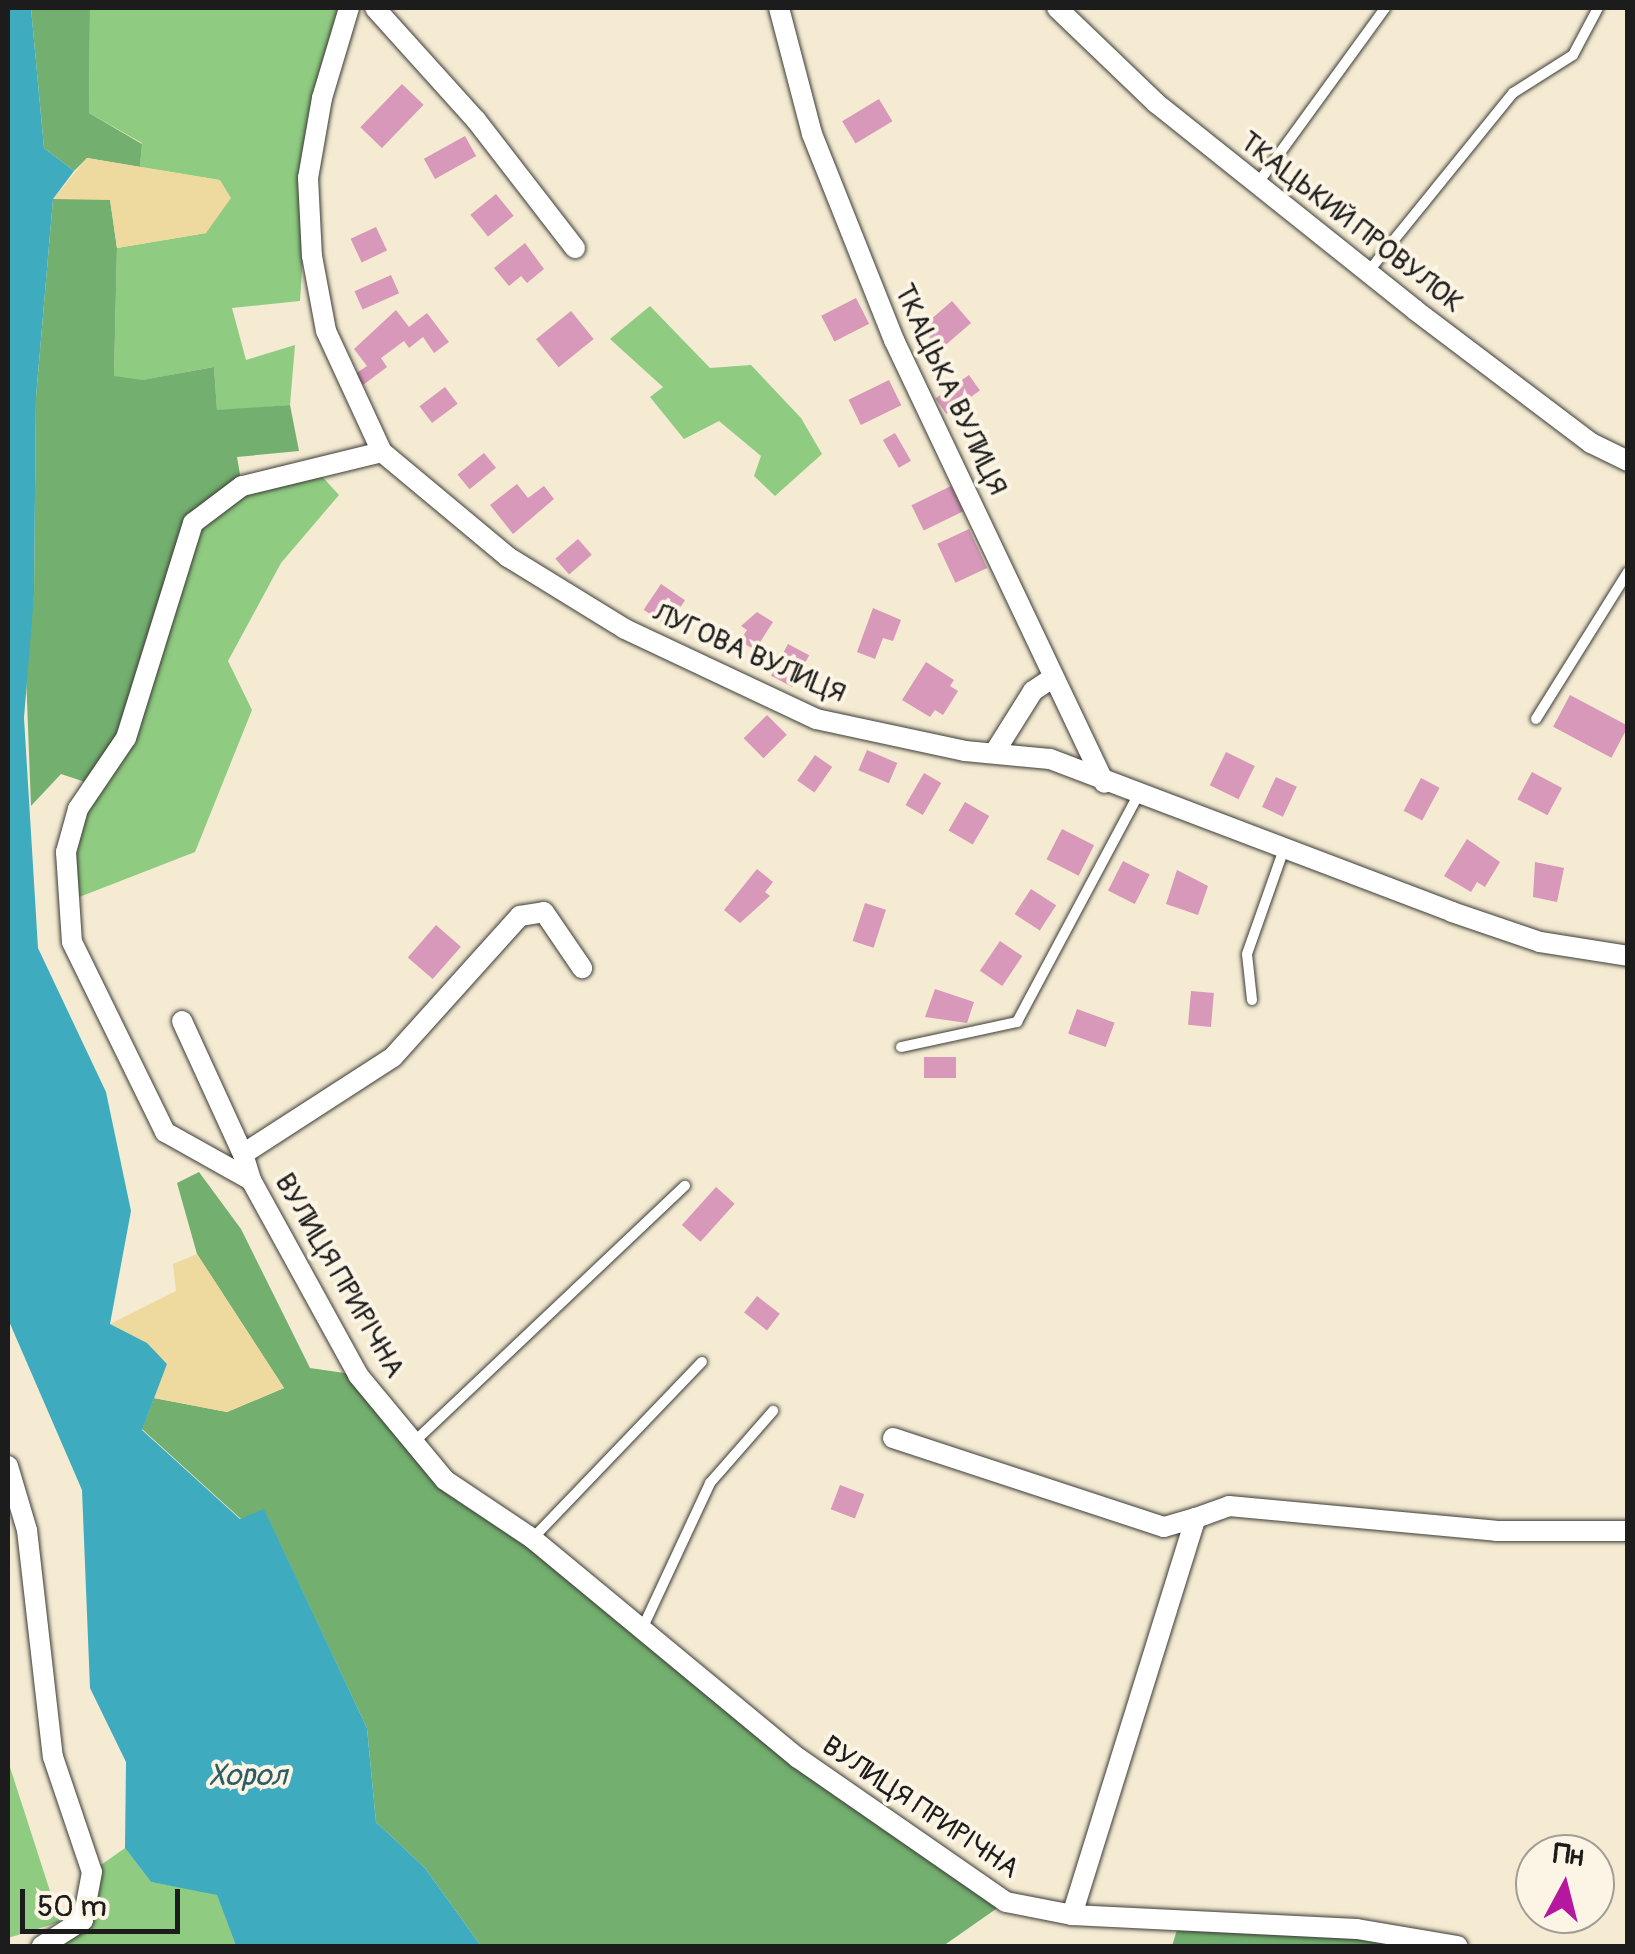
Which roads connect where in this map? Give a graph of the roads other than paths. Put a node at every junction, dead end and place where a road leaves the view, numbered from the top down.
1 (375, 8) edge
2 (779, 8) edge
3 (1058, 8) edge
4 (1385, 8) edge
5 (1598, 8) edge
6 (347, 12) edge
7 (1258, 184) junction
8 (575, 248) dead end
9 (1368, 272) junction
10 (382, 452) junction
11 (1628, 461) edge
12 (1628, 572) edge
13 (1054, 678) junction
14 (1536, 718) dead end
15 (996, 750) junction
16 (1104, 783) junction
17 (1138, 795) junction
18 (1283, 852) junction
19 (1628, 956) edge
20 (582, 968) dead end
21 (1252, 1000) dead end
22 (182, 1021) dead end
23 (901, 1047) dead end
24 (242, 1154) junction
25 (251, 1180) junction
26 (685, 1186) dead end
27 (702, 1362) dead end
28 (774, 1410) dead end
29 (893, 1438) dead end
30 (414, 1442) junction
31 (8, 1466) edge
32 (1196, 1518) junction
33 (1628, 1531) edge
34 (532, 1539) junction
35 (642, 1630) junction
36 (1072, 1915) junction
37 (42, 1946) edge
38 (1458, 1946) edge

1 - 8 street
2 - 13 street, ТКАЦЬКА ВУЛИЦЯ
3 - 7 street, ТКАЦЬКИЙ ПРОВУЛОК
4 - 7 lane
5 - 9 lane
6 - 10 street, ЛУГОВА ВУЛИЦЯ
7 - 9 street, ТКАЦЬКИЙ ПРОВУЛОК
9 - 11 street, ТКАЦЬКИЙ ПРОВУЛОК
10 - 15 street, ЛУГОВА ВУЛИЦЯ
10 - 25 street, ВУЛИЦЯ ПРИРІЧНА
12 - 14 lane
13 - 15 street
13 - 16 street, ТКАЦЬКА ВУЛИЦЯ
15 - 16 street, ЛУГОВА ВУЛИЦЯ
16 - 17 street, ЛУГОВА ВУЛИЦЯ
17 - 18 street, ЛУГОВА ВУЛИЦЯ
17 - 23 lane
18 - 19 street, ЛУГОВА ВУЛИЦЯ
18 - 21 lane
20 - 24 street
22 - 24 street
24 - 25 street
25 - 30 street, ВУЛИЦЯ ПРИРІЧНА
26 - 30 lane
27 - 34 lane
28 - 35 lane
29 - 32 street
30 - 34 street, ВУЛИЦЯ ПРИРІЧНА
31 - 37 street
32 - 33 street
32 - 36 street
34 - 35 street, ВУЛИЦЯ ПРИРІЧНА
35 - 36 street, ВУЛИЦЯ ПРИРІЧНА
36 - 38 street, ВУЛИЦЯ ПРИРІЧНА

